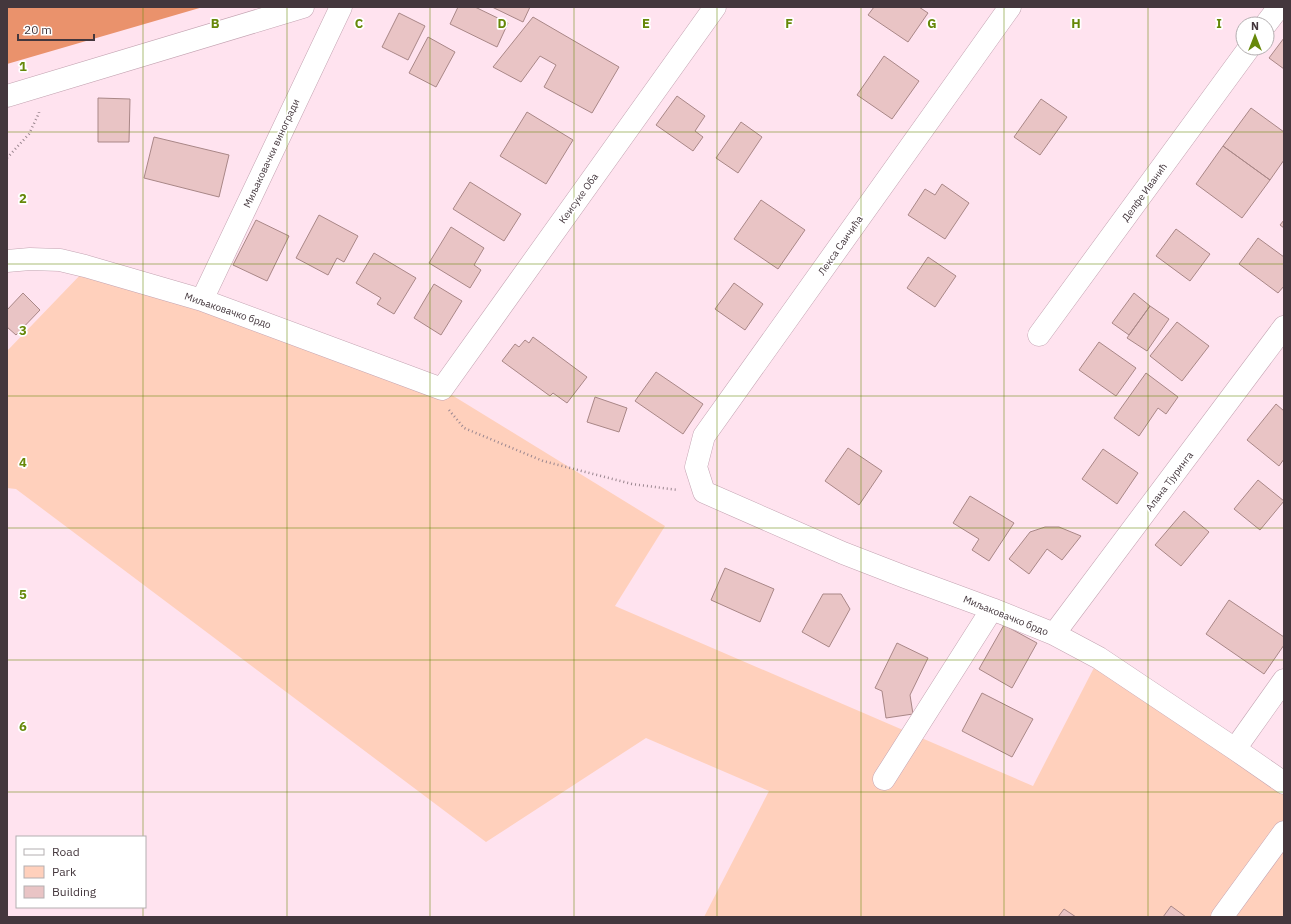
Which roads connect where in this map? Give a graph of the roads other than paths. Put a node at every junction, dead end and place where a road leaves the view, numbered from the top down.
1 (303, 7) edge
2 (340, 7) edge
3 (715, 7) edge
4 (1010, 7) edge
5 (1278, 7) edge
6 (1272, 16) edge
7 (1243, 56) edge
8 (7, 96) edge
9 (7, 261) edge
10 (202, 300) junction
11 (1284, 327) edge
12 (1039, 335) dead end
13 (442, 389) joint
14 (704, 492) joint
15 (992, 609) junction
16 (1054, 634) junction
17 (1284, 680) edge
18 (1235, 749) junction
19 (884, 779) dead end
20 (1284, 783) edge
21 (1284, 832) edge
22 (1222, 917) edge

1 - 8 street
2 - 10 street, Миљаковачки виногради
3 - 13 street, Кеисуке Оба
4 - 14 street, Лекса Саичића
5 - 6 street
7 - 12 street, Делфе Иванић
9 - 10 street, Миљаковачко брдо
10 - 13 street, Миљаковачко брдо
11 - 16 street, Алана Тјуринга
14 - 15 street, Миљаковачко брдо
15 - 16 street, Миљаковачко брдо
15 - 19 street
16 - 18 street, Миљаковачко брдо
17 - 18 street
18 - 20 street, Миљаковачко брдо
21 - 22 street

